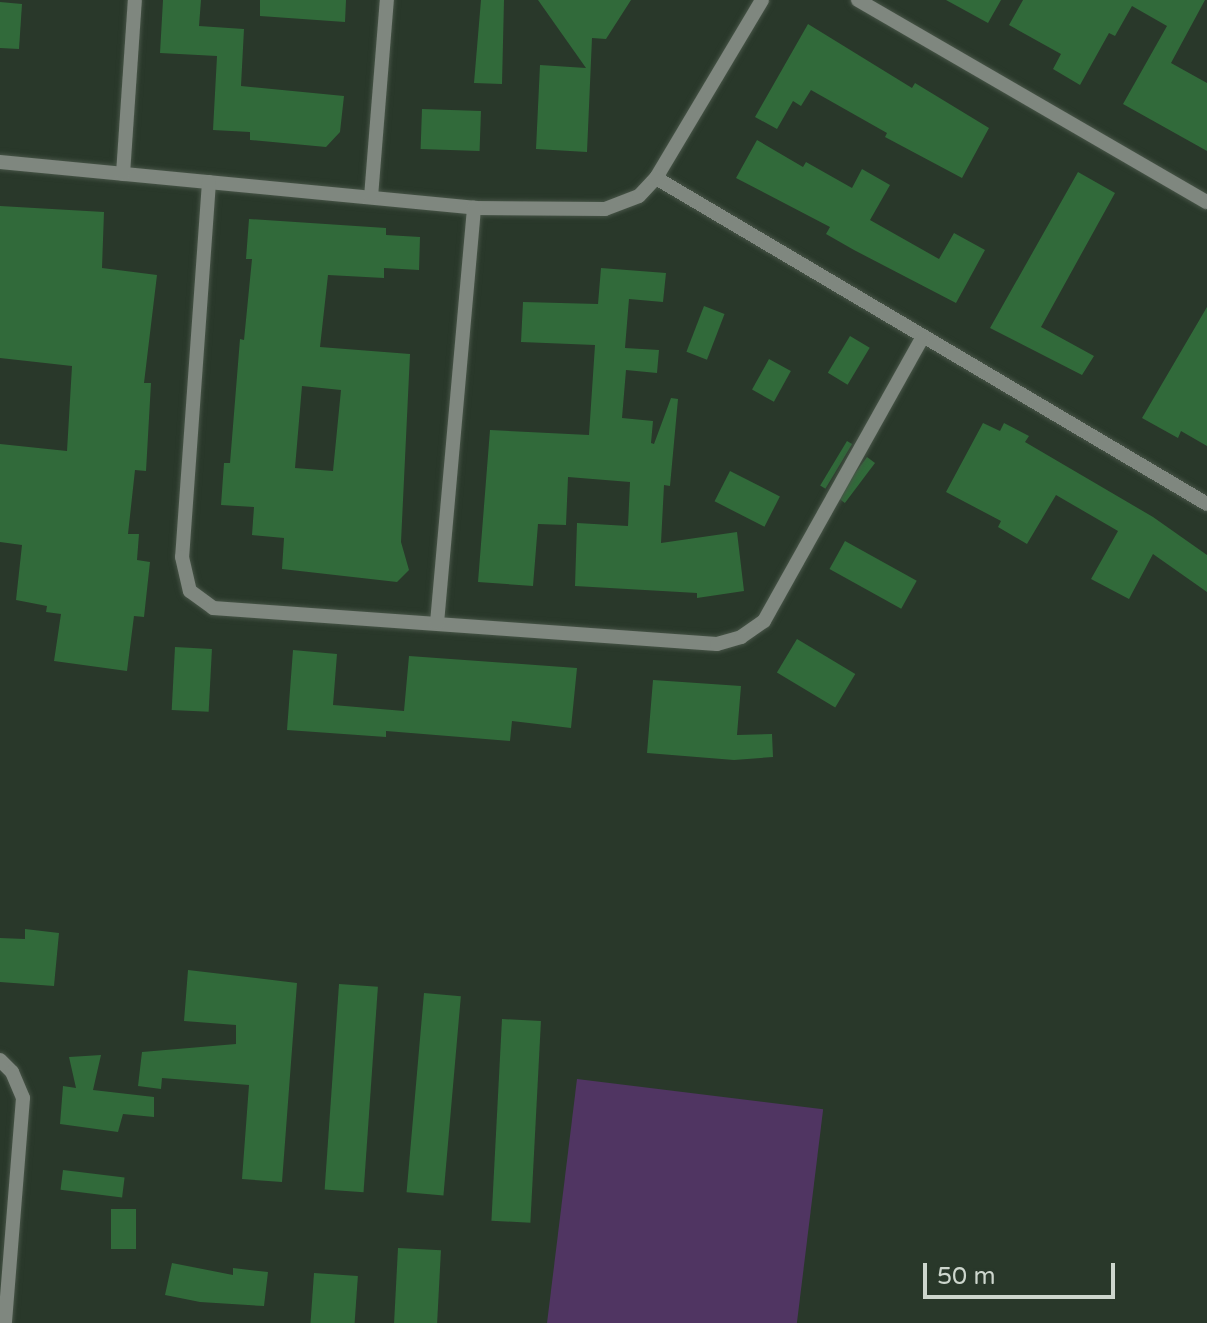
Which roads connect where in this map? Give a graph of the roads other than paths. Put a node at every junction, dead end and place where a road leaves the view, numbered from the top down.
1 (135, 0) edge
2 (387, 0) edge
3 (762, 0) edge
4 (858, 0) edge
5 (0, 162) edge
6 (123, 174) junction
7 (656, 178) junction
8 (209, 182) junction
9 (371, 197) junction
10 (1207, 202) edge
11 (474, 208) junction
12 (923, 337) junction
13 (1207, 504) edge
14 (437, 623) junction
15 (0, 1060) edge
16 (5, 1323) edge

1 - 6 street
2 - 9 street
3 - 7 street
4 - 10 street
5 - 6 street
6 - 8 street
7 - 11 street
7 - 12 street
8 - 9 street
8 - 14 street
9 - 11 street
11 - 14 street
12 - 13 street
12 - 14 street
15 - 16 street

